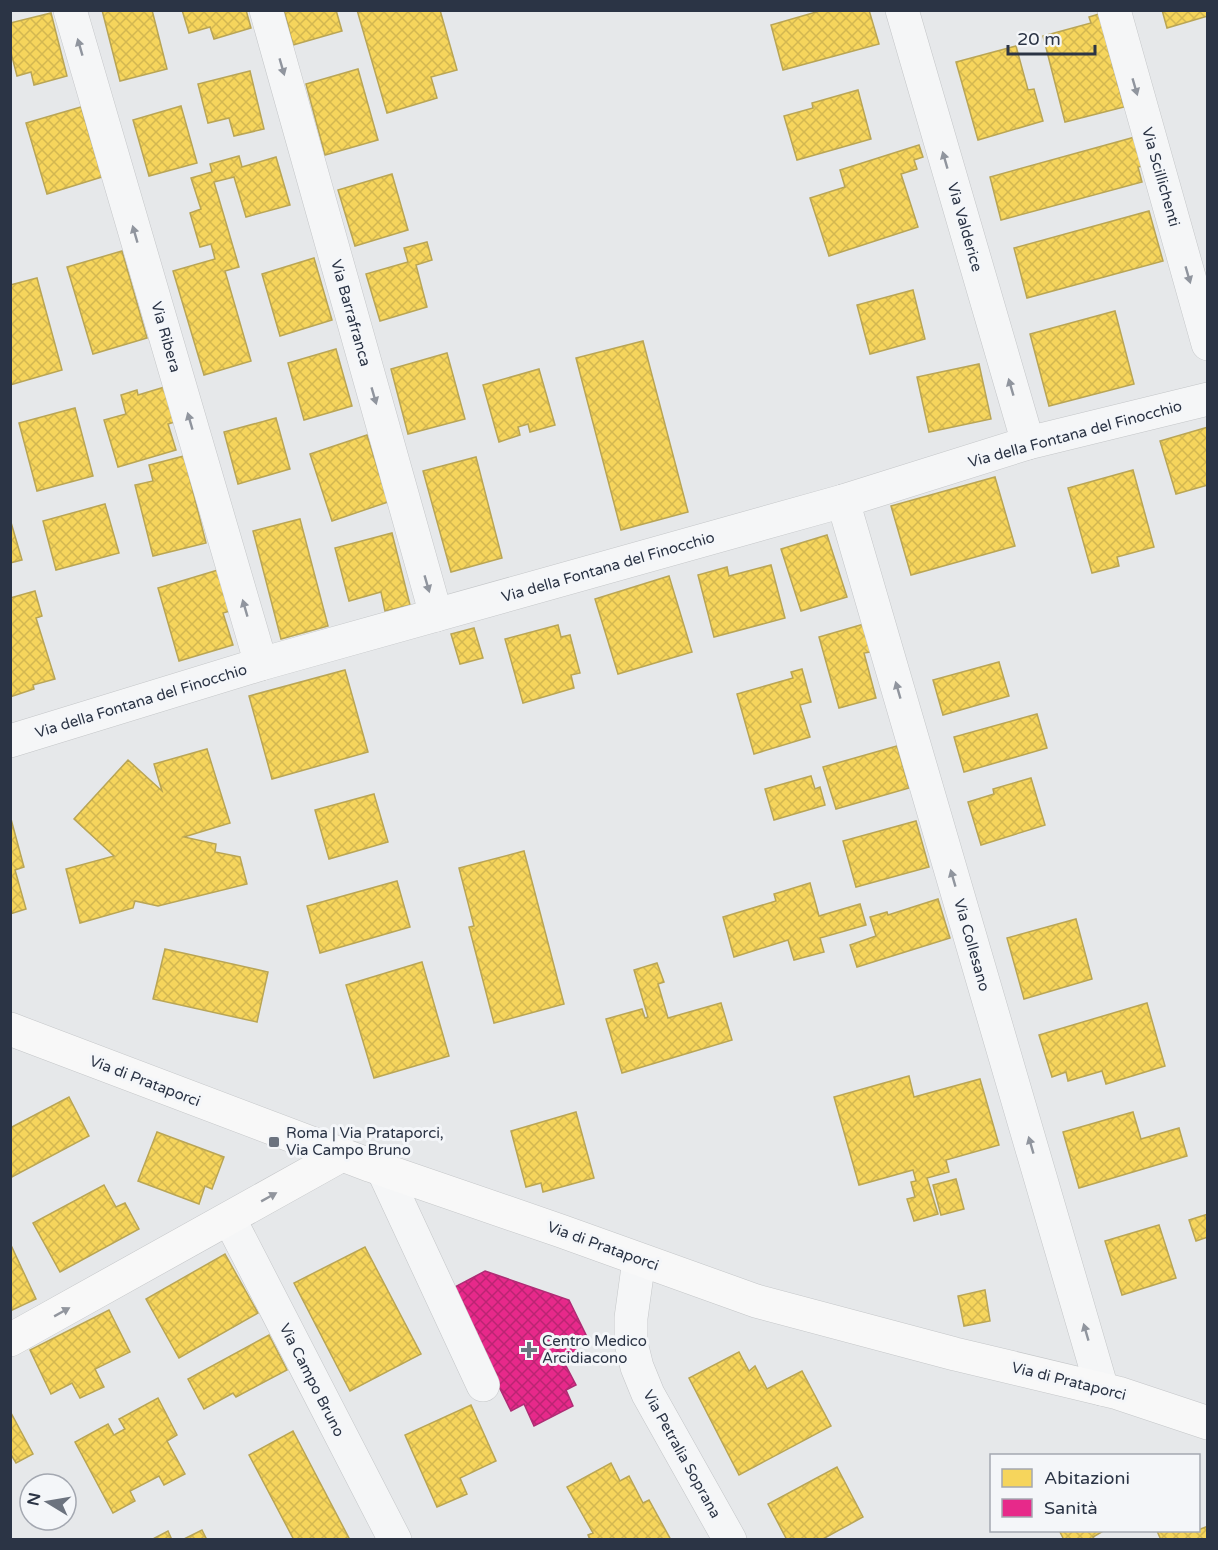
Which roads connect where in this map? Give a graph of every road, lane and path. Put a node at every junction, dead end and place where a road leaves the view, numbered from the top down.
1 (70, 10) edge
2 (266, 10) edge
3 (902, 10) edge
4 (1114, 10) edge
5 (1208, 344) edge
6 (1208, 399) edge
7 (1028, 443) junction
8 (843, 501) junction
9 (436, 615) junction
10 (261, 664) junction
11 (10, 741) edge
12 (10, 1029) edge
13 (342, 1155) junction
14 (382, 1170) junction
15 (230, 1220) junction
16 (639, 1260) junction
17 (10, 1340) edge
18 (483, 1385) dead end
19 (1102, 1389) junction
20 (1208, 1423) edge
21 (395, 1539) edge
22 (730, 1539) edge

10 -> 1 street, Via Ribera
2 -> 9 street, Via Barrafranca
7 -> 3 street, Via Valderice
4 -> 5 street, Via Scillichenti
6 - 7 street, Via della Fontana del Finocchio
7 - 8 street, Via della Fontana del Finocchio
8 - 9 street, Via della Fontana del Finocchio
19 -> 8 street, Via Collesano
9 - 10 street, Via della Fontana del Finocchio
10 - 11 street, Via della Fontana del Finocchio
12 - 13 street, Via di Prataporci
13 - 14 street, Via di Prataporci
15 -> 13 street
14 - 16 street, Via di Prataporci
14 - 18 street
17 -> 15 street
15 - 21 street, Via Campo Bruno
16 - 19 street, Via di Prataporci
16 - 22 street, Via Petralia Soprana
19 - 20 street, Via di Prataporci

